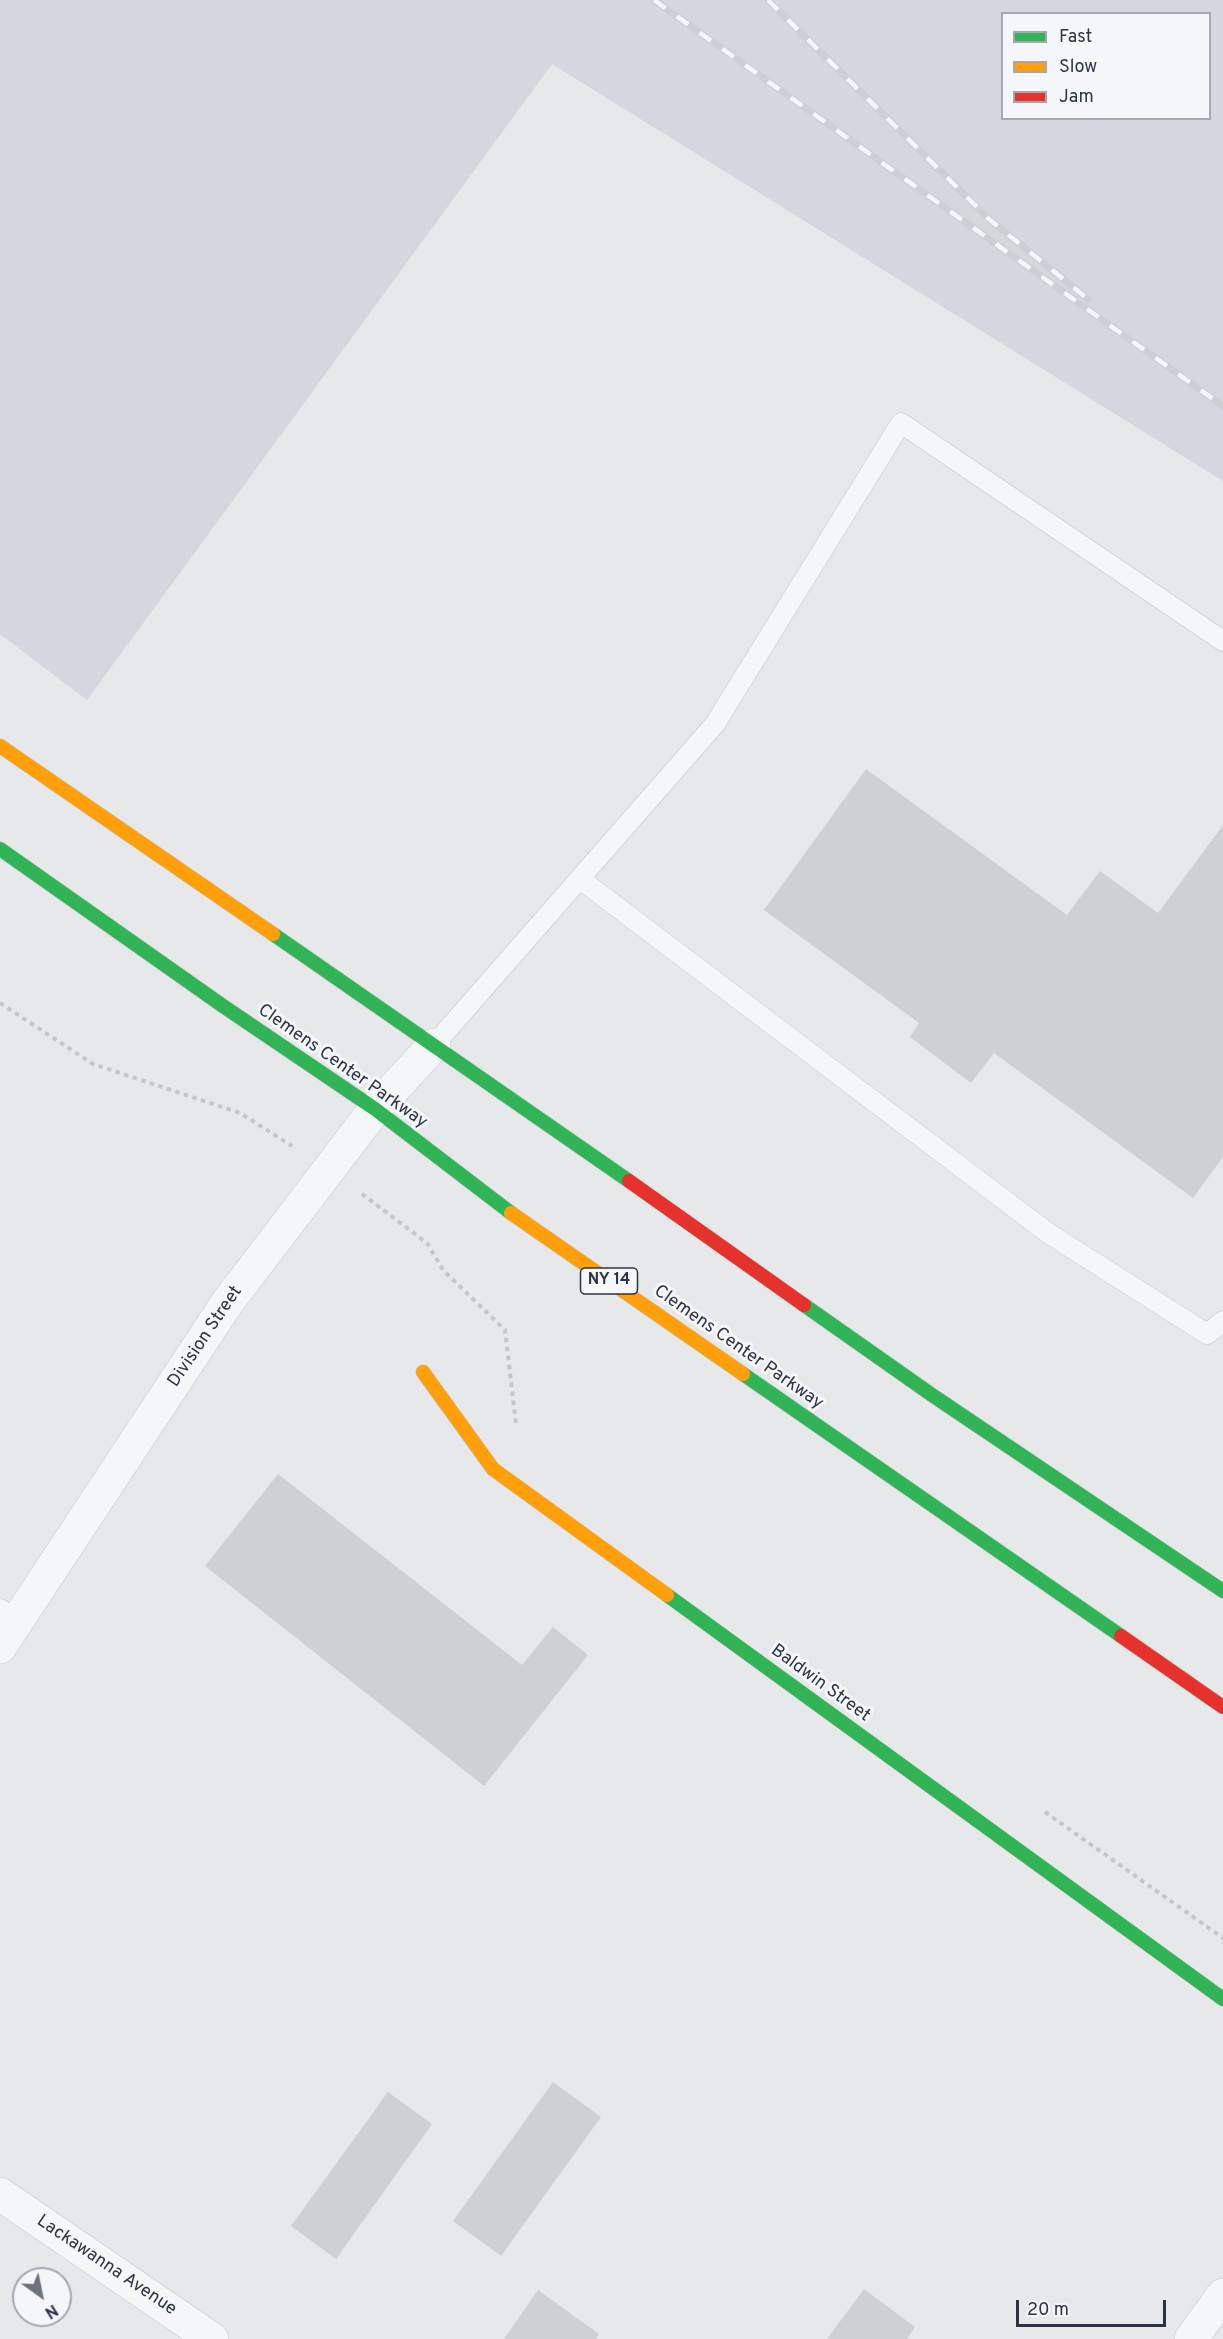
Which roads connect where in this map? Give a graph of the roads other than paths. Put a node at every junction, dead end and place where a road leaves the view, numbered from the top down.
1 (1223, 641) edge
2 (0, 746) edge
3 (0, 849) edge
4 (580, 879) junction
5 (434, 1045) junction
6 (375, 1109) junction
7 (1223, 1321) edge
8 (423, 1372) dead end
9 (1223, 1591) edge
10 (6, 1626) edge
11 (1223, 1707) edge
12 (1223, 1999) edge
13 (0, 2194) edge
14 (1223, 2295) edge
15 (212, 2339) edge
16 (1191, 2339) edge

1 - 4 lane
2 - 5 main road
3 - 6 main road, Clemens Center Parkway / NY 14
4 - 5 lane
4 - 7 lane
5 - 6 street, Division Street
5 - 9 main road
6 - 10 street, Division Street
6 - 11 main road, Clemens Center Parkway / NY 14
8 - 12 main road, Baldwin Street
13 - 15 street, Lackawanna Avenue
14 - 16 street

